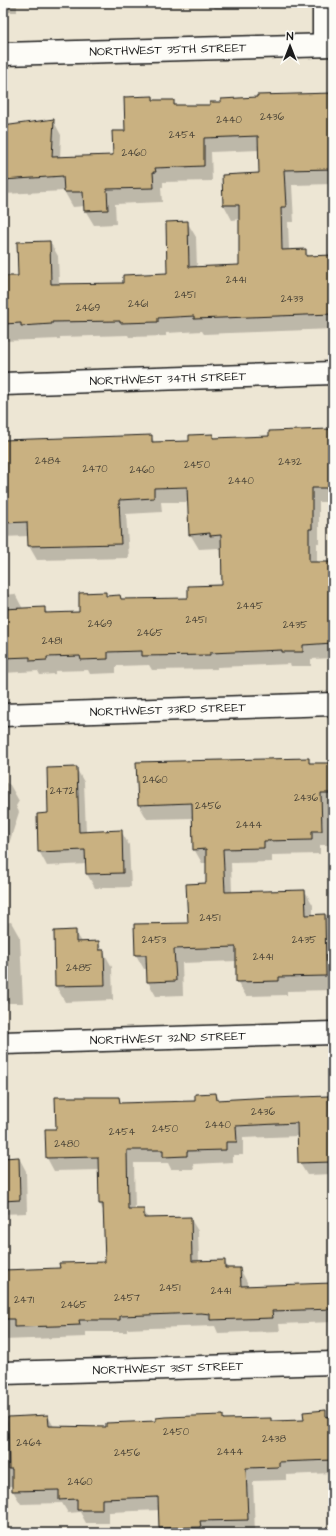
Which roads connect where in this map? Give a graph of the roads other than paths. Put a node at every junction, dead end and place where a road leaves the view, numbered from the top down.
1 (324, 3) edge
2 (329, 45) edge
3 (3, 54) edge
4 (333, 373) edge
5 (3, 384) edge
6 (333, 704) edge
7 (3, 714) edge
8 (333, 1033) edge
9 (3, 1043) edge
10 (333, 1363) edge
11 (3, 1373) edge

1 - 2 street
2 - 3 street, NORTHWEST 35TH STREET
4 - 5 street, NORTHWEST 34TH STREET
6 - 7 street, NORTHWEST 33RD STREET
8 - 9 street, NORTHWEST 32ND STREET
10 - 11 street, NORTHWEST 31ST STREET

